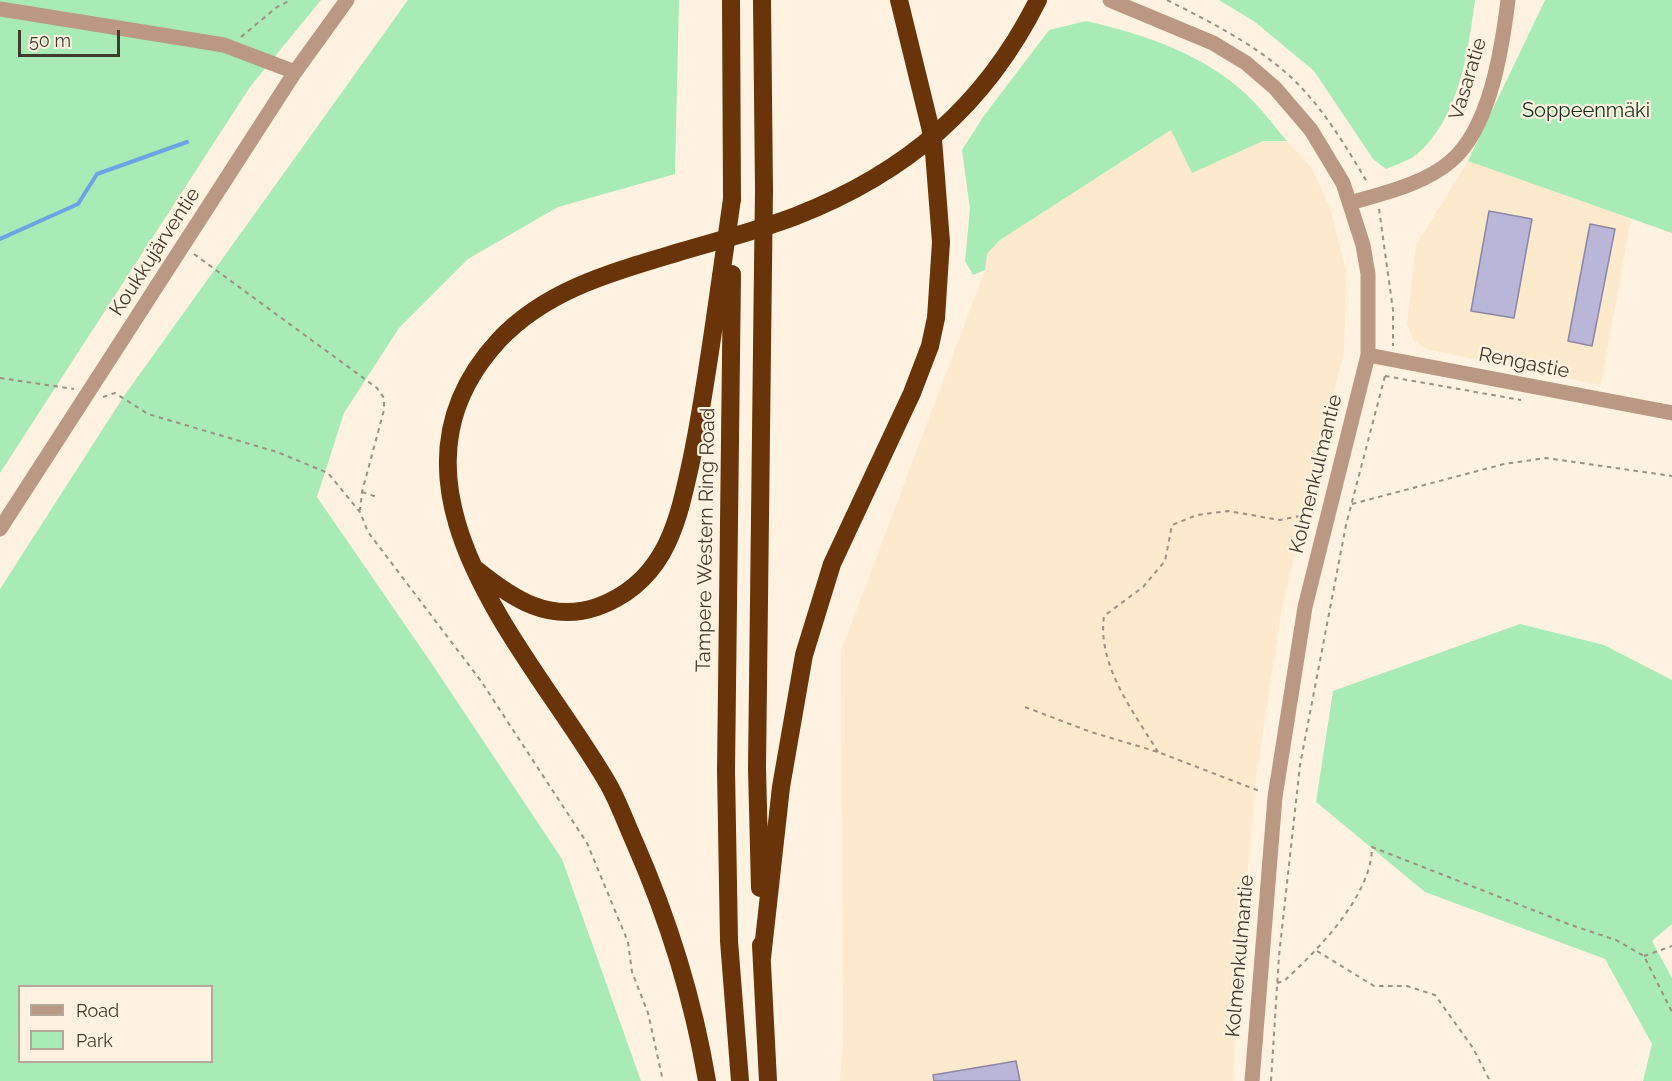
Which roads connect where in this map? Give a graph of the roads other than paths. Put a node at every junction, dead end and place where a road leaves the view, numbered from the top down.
1 (347, 0) edge
2 (731, 0) edge
3 (762, 0) edge
4 (899, 0) edge
5 (1038, 0) edge
6 (1110, 0) edge
7 (1508, 0) edge
8 (0, 9) edge
9 (295, 72) junction
10 (933, 139) junction
11 (1350, 203) junction
12 (726, 275) junction
13 (1368, 355) junction
14 (1672, 413) edge
15 (0, 529) edge
16 (471, 565) junction
17 (762, 958) junction
18 (707, 1081) edge
19 (740, 1081) edge
20 (768, 1081) edge
21 (1252, 1081) edge

1 - 9 street, Koukkujärventie
2 - 12 highway, Tampere Western Ring Road, bridge
3 - 17 highway, bridge
4 - 10 highway
5 - 10 highway
6 - 11 street, Kolmenkulmantie
7 - 11 street, Vasaratie
8 - 9 street
9 - 15 street, Koukkujärventie
10 - 16 highway
10 - 17 highway
11 - 13 street, Kolmenkulmantie
12 - 16 highway
12 - 19 highway, Tampere Western Ring Road
13 - 14 street, Rengastie
13 - 21 street, Kolmenkulmantie
16 - 18 highway
17 - 20 highway

